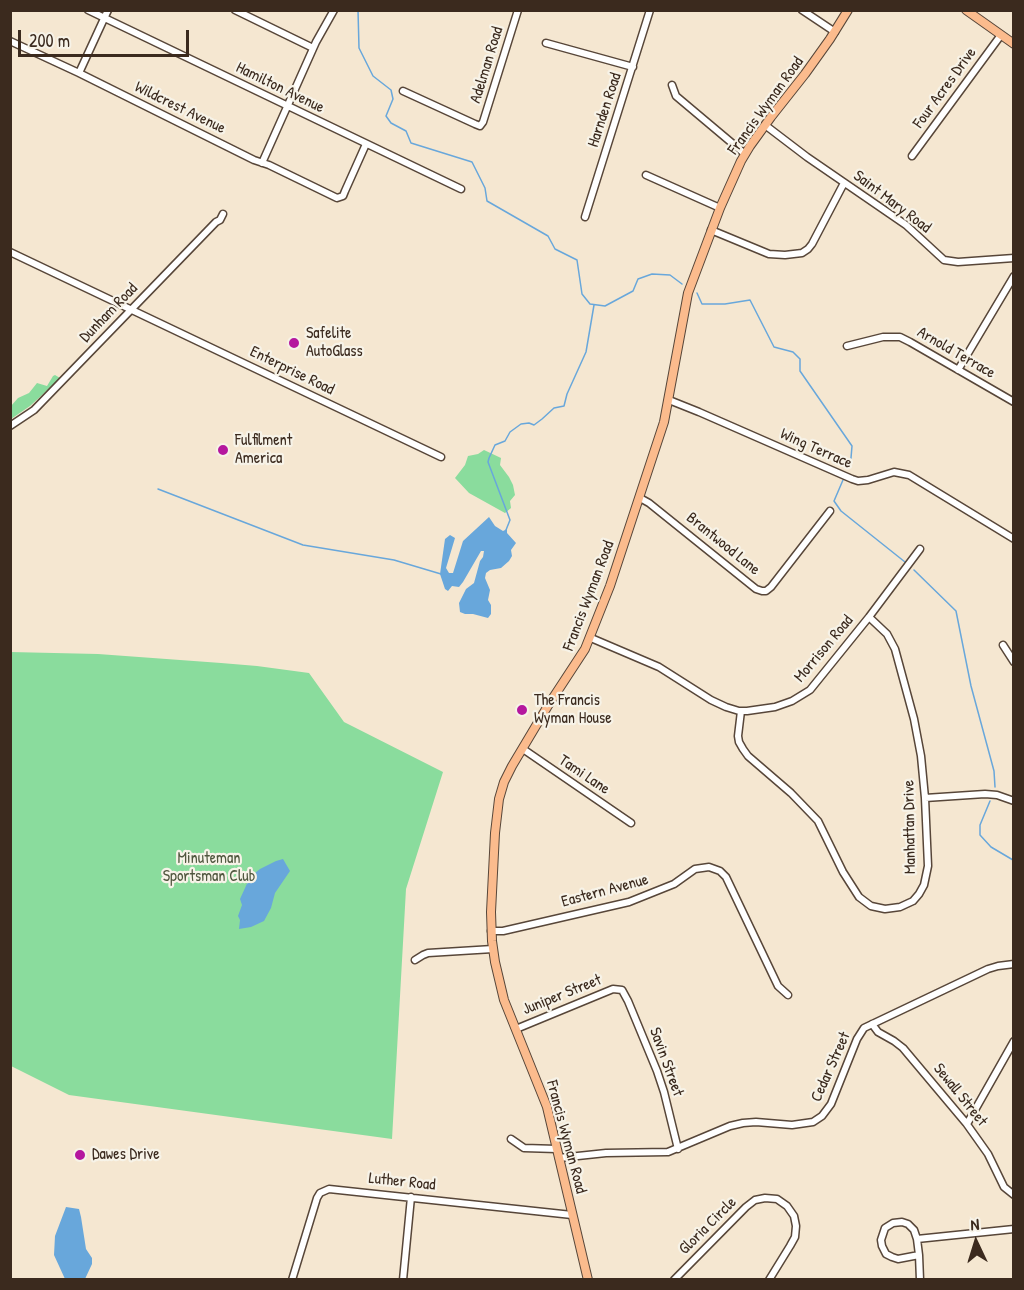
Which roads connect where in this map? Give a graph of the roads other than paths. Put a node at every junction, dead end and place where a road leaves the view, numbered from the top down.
1 (88, 10) edge
2 (108, 10) edge
3 (235, 10) edge
4 (334, 10) edge
5 (518, 10) edge
6 (650, 10) edge
7 (802, 10) edge
8 (848, 10) edge
9 (966, 10) edge
10 (105, 18) junction
11 (835, 32) junction
12 (1001, 35) junction
13 (1013, 40) edge
14 (10, 42) edge
15 (546, 43) dead end
16 (313, 48) junction
17 (633, 67) junction
18 (79, 74) junction
19 (672, 85) dead end
20 (403, 91) dead end
21 (287, 106) junction
22 (765, 125) junction
23 (366, 144) junction
24 (745, 154) junction
25 (912, 156) dead end
26 (262, 163) junction
27 (646, 175) dead end
28 (844, 183) junction
29 (461, 189) dead end
30 (720, 208) junction
31 (223, 214) dead end
32 (585, 217) dead end
33 (711, 230) junction
34 (10, 252) edge
35 (1014, 258) edge
36 (1014, 276) edge
37 (131, 309) junction
38 (847, 346) dead end
39 (958, 370) junction
40 (669, 400) junction
41 (1014, 402) edge
42 (10, 426) edge
43 (441, 457) dead end
44 (640, 498) junction
45 (830, 511) dead end
46 (1014, 539) edge
47 (920, 549) dead end
48 (869, 617) junction
49 (591, 638) junction
50 (1003, 645) dead end
51 (1014, 662) edge
52 (741, 711) junction
53 (523, 749) junction
54 (925, 798) junction
55 (1014, 801) edge
56 (631, 823) dead end
57 (491, 931) junction
58 (493, 949) junction
59 (415, 960) dead end
60 (1014, 964) edge
61 (619, 989) joint
62 (788, 996) dead end
63 (872, 1024) junction
64 (516, 1029) junction
65 (1014, 1041) edge
66 (967, 1124) junction
67 (511, 1139) dead end
68 (557, 1149) junction
69 (678, 1149) junction
70 (559, 1158) junction
71 (1014, 1195) edge
72 (411, 1197) junction
73 (572, 1215) junction
74 (1014, 1229) edge
75 (917, 1239) junction
76 (919, 1255) junction
77 (292, 1280) edge
78 (403, 1280) edge
79 (588, 1280) edge
80 (674, 1280) edge
81 (769, 1280) edge
82 (920, 1280) edge

1 - 10 street, Hamilton Avenue
2 - 10 street
3 - 16 street
4 - 16 street
5 - 20 street, Adelman Road
6 - 17 street, Harnden Road
7 - 11 street
8 - 11 main road, Francis Wyman Road
9 - 12 main road
10 - 18 street
10 - 21 street, Hamilton Avenue
11 - 22 main road, Francis Wyman Road
12 - 13 main road
12 - 25 street, Four Acres Drive
14 - 18 street, Wildcrest Avenue
15 - 17 street
16 - 21 street
17 - 32 street, Harnden Road
18 - 26 street, Wildcrest Avenue
19 - 24 street
21 - 23 street, Hamilton Avenue
21 - 26 street
22 - 24 main road, Francis Wyman Road
22 - 28 street, Saint Mary Road
23 - 26 street, Wildcrest Avenue
23 - 29 street, Hamilton Avenue
24 - 30 main road, Francis Wyman Road
27 - 30 street
28 - 33 street
28 - 35 street, Saint Mary Road
30 - 33 main road, Francis Wyman Road
31 - 37 street, Dunham Road
33 - 40 main road, Francis Wyman Road
34 - 37 street, Enterprise Road
36 - 39 street
37 - 42 street, Dunham Road
37 - 43 street, Enterprise Road
38 - 39 street, Arnold Terrace
39 - 41 street, Arnold Terrace
40 - 44 main road, Francis Wyman Road
40 - 46 street, Wing Terrace
44 - 45 street, Brantwood Lane
44 - 49 main road, Francis Wyman Road
47 - 48 street, Morrison Road
48 - 52 street, Morrison Road
48 - 54 street, Manhattan Drive
49 - 52 street, Morrison Road
49 - 53 main road, Francis Wyman Road
50 - 51 street
52 - 54 street, Manhattan Drive
53 - 56 street, Tami Lane
53 - 57 main road, Francis Wyman Road
54 - 55 street
57 - 58 main road, Francis Wyman Road
57 - 62 street, Eastern Avenue
58 - 59 street
58 - 64 main road, Francis Wyman Road
60 - 63 street, Cedar Street
61 - 64 street, Juniper Street
61 - 69 street, Savin Street
63 - 66 street, Sewall Street
63 - 69 street, Cedar Street
64 - 68 main road, Francis Wyman Road
65 - 66 street
66 - 71 street, Sewall Street
67 - 68 street
68 - 70 main road, Francis Wyman Road
69 - 70 street, Cedar Street
70 - 73 main road, Francis Wyman Road
72 - 73 street, Luther Road
72 - 77 street, Luther Road
72 - 78 street
73 - 79 main road, Francis Wyman Road
74 - 75 street
75 - 76 street
75 - 76 street
76 - 82 street
80 - 81 street, Gloria Circle

